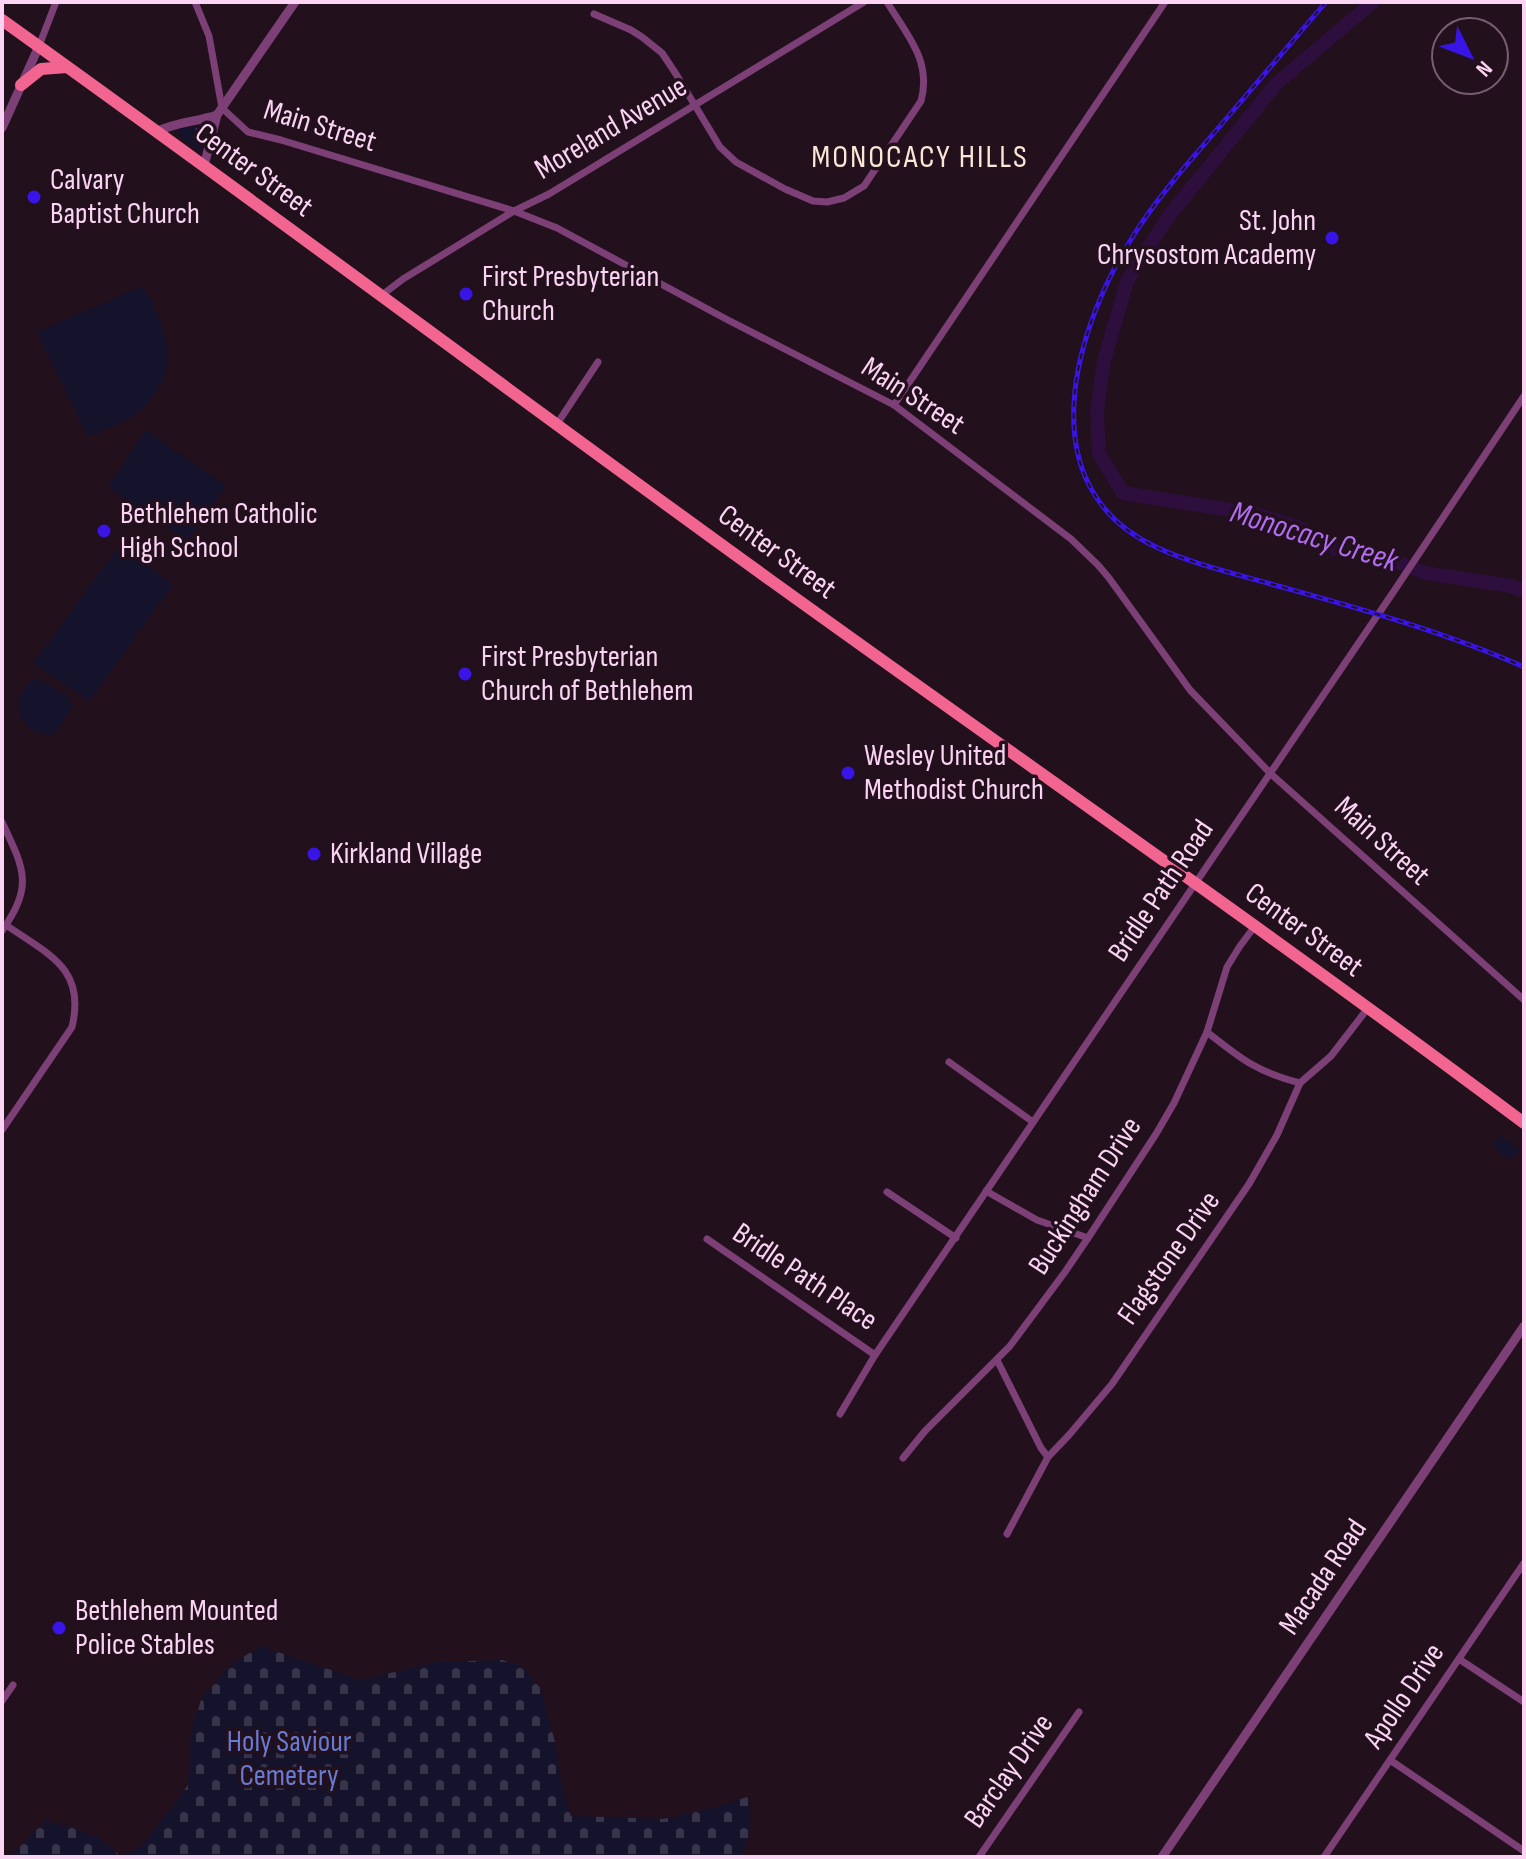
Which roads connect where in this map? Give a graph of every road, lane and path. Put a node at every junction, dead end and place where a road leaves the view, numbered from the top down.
1 (56, 2) edge
2 (195, 2) edge
3 (295, 2) edge
4 (864, 2) edge
5 (887, 2) edge
6 (1165, 2) edge
7 (594, 14) dead end
8 (2, 20) edge
9 (39, 46) junction
10 (67, 67) junction
11 (21, 85) junction
12 (696, 105) junction
13 (219, 112) junction
14 (2, 128) edge
15 (156, 132) junction
16 (204, 166) junction
17 (514, 211) junction
18 (382, 295) junction
19 (598, 362) dead end
20 (1524, 396) edge
21 (894, 405) junction
22 (557, 424) junction
23 (1270, 773) junction
24 (2, 822) edge
25 (1195, 883) junction
26 (1255, 926) junction
27 (4, 928) edge
28 (1524, 1000) edge
29 (1368, 1008) junction
30 (1207, 1032) junction
31 (949, 1062) dead end
32 (1300, 1083) junction
33 (1033, 1122) junction
34 (1524, 1123) edge
35 (2, 1130) edge
36 (986, 1191) junction
37 (887, 1192) dead end
38 (956, 1238) junction
39 (1088, 1238) junction
40 (707, 1239) dead end
41 (1524, 1326) edge
42 (875, 1355) junction
43 (997, 1360) junction
44 (840, 1414) dead end
45 (1048, 1457) junction
46 (903, 1458) dead end
47 (1007, 1534) dead end
48 (1524, 1563) edge
49 (1459, 1659) junction
50 (13, 1685) dead end
51 (2, 1701) edge
52 (1524, 1702) edge
53 (1079, 1712) dead end
54 (1390, 1760) junction
55 (1524, 1851) edge
56 (979, 1857) edge
57 (1162, 1857) edge
58 (1324, 1857) edge

1 - 9 street
2 - 13 street, Main Street
3 - 13 street
4 - 12 street, Moreland Avenue
5 - 12 street
6 - 21 street
7 - 12 street
8 - 9 main road, Center Street
9 - 10 main road, Center Street
9 - 11 street
10 - 11 main road
10 - 15 main road, Center Street
11 - 14 street
12 - 17 street, Moreland Avenue
13 - 15 street
13 - 16 street
13 - 17 street, Main Street
15 - 16 main road, Center Street
16 - 18 main road, Center Street
17 - 18 street, Moreland Avenue
17 - 21 street, Main Street
18 - 22 main road, Center Street
19 - 22 street
20 - 23 street, Bridle Path Road
21 - 23 street, Main Street
22 - 25 main road, Center Street
23 - 25 street, Bridle Path Road
23 - 28 street, Main Street
24 - 27 street
25 - 26 main road, Center Street
25 - 33 street, Bridle Path Road
26 - 29 main road, Center Street
26 - 30 street, Buckingham Drive
27 - 35 street
29 - 32 street, Flagstone Drive
29 - 34 main road, Center Street
30 - 32 street
30 - 39 street, Buckingham Drive
31 - 33 street
32 - 45 street, Flagstone Drive
33 - 36 street, Bridle Path Road
36 - 38 street, Bridle Path Road
36 - 39 street
37 - 38 street
38 - 42 street, Bridle Path Road
39 - 43 street, Buckingham Drive
40 - 42 street, Bridle Path Place
41 - 57 street, Macada Road
42 - 44 street, Bridle Path Road
43 - 45 street
43 - 46 street, Buckingham Drive
45 - 47 street, Flagstone Drive
48 - 49 street, Apollo Drive
49 - 52 street
49 - 54 street, Apollo Drive
50 - 51 street
53 - 56 street, Barclay Drive
54 - 55 street
54 - 58 street, Apollo Drive

